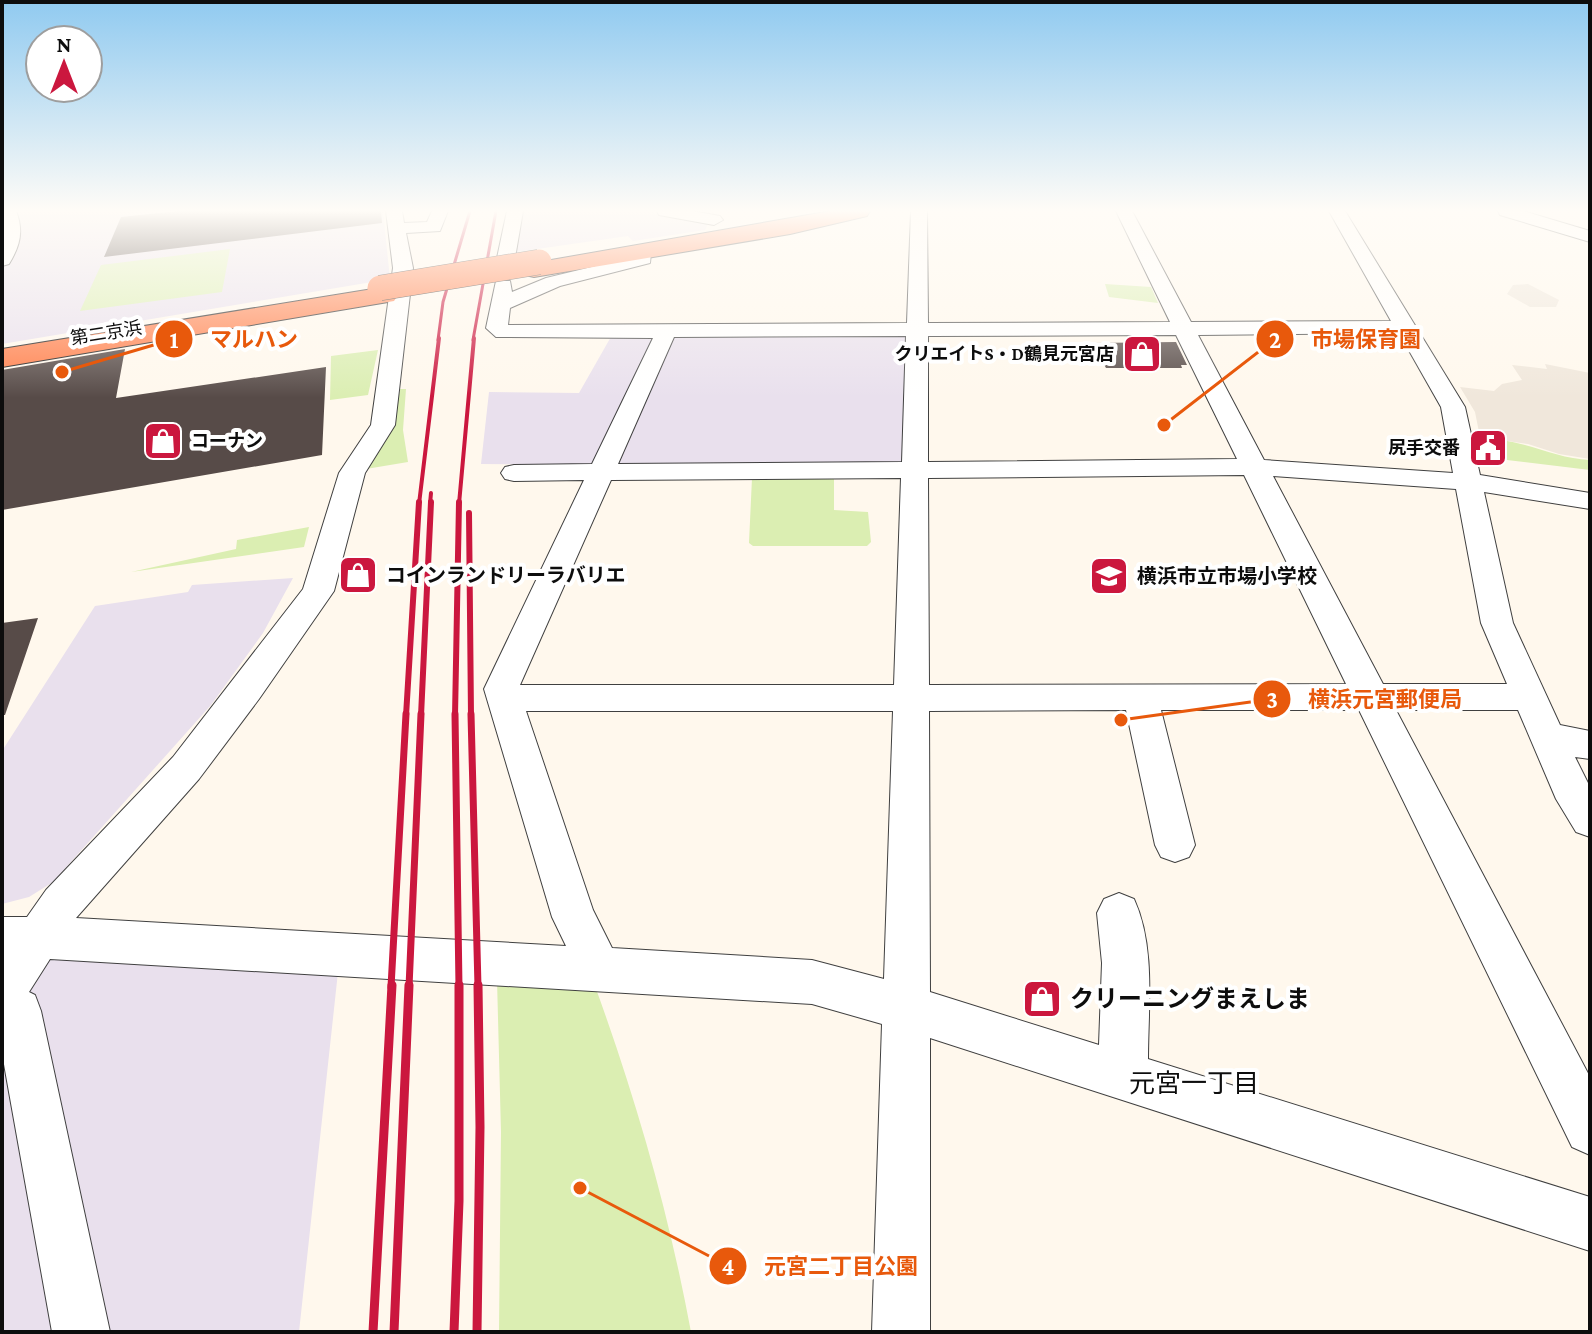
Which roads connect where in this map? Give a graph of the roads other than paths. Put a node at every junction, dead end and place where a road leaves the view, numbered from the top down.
1 (402, 273) edge
2 (491, 273) edge
3 (589, 273) edge
4 (917, 273) edge
5 (1156, 273) edge
6 (1373, 273) edge
7 (382, 291) junction
8 (1184, 327) junction
9 (1405, 327) junction
10 (916, 329) junction
11 (667, 330) junction
12 (2, 350) edge
13 (2, 358) edge
14 (1253, 467) junction
15 (913, 468) junction
16 (603, 470) junction
17 (514, 473) dead end
18 (1467, 483) junction
19 (1590, 501) edge
20 (911, 696) junction
21 (1530, 697) junction
22 (504, 698) junction
23 (1369, 698) junction
24 (1141, 699) junction
25 (1547, 737) junction
26 (1590, 745) edge
27 (1590, 820) edge
28 (1175, 845) dead end
29 (1119, 913) dead end
30 (20, 938) edge
31 (585, 968) junction
32 (2, 992) edge
33 (2, 1007) edge
34 (907, 1008) junction
35 (1123, 1076) junction
36 (1590, 1129) edge
37 (1590, 1224) edge
38 (81, 1332) edge
39 (901, 1332) edge

1 - 30 street
2 - 7 highway, 第二京浜
3 - 11 street
4 - 10 street
5 - 8 street
6 - 9 street
7 - 12 highway, 第二京浜
7 - 13 highway, 第二京浜
8 - 9 street
8 - 10 street
8 - 14 street
9 - 18 street
10 - 11 street
10 - 15 street
11 - 16 street
14 - 15 street
14 - 18 street
14 - 23 street
15 - 16 street
15 - 20 street
16 - 17 street
16 - 22 street
18 - 19 street
18 - 21 street
20 - 22 street
20 - 24 street
20 - 34 street
21 - 23 street
21 - 25 street
22 - 31 street
23 - 24 street
23 - 36 street
24 - 28 street
25 - 26 street
25 - 27 street
29 - 35 street
30 - 31 street
30 - 32 street
31 - 34 street
33 - 38 street
34 - 35 street
34 - 39 street
35 - 37 street

